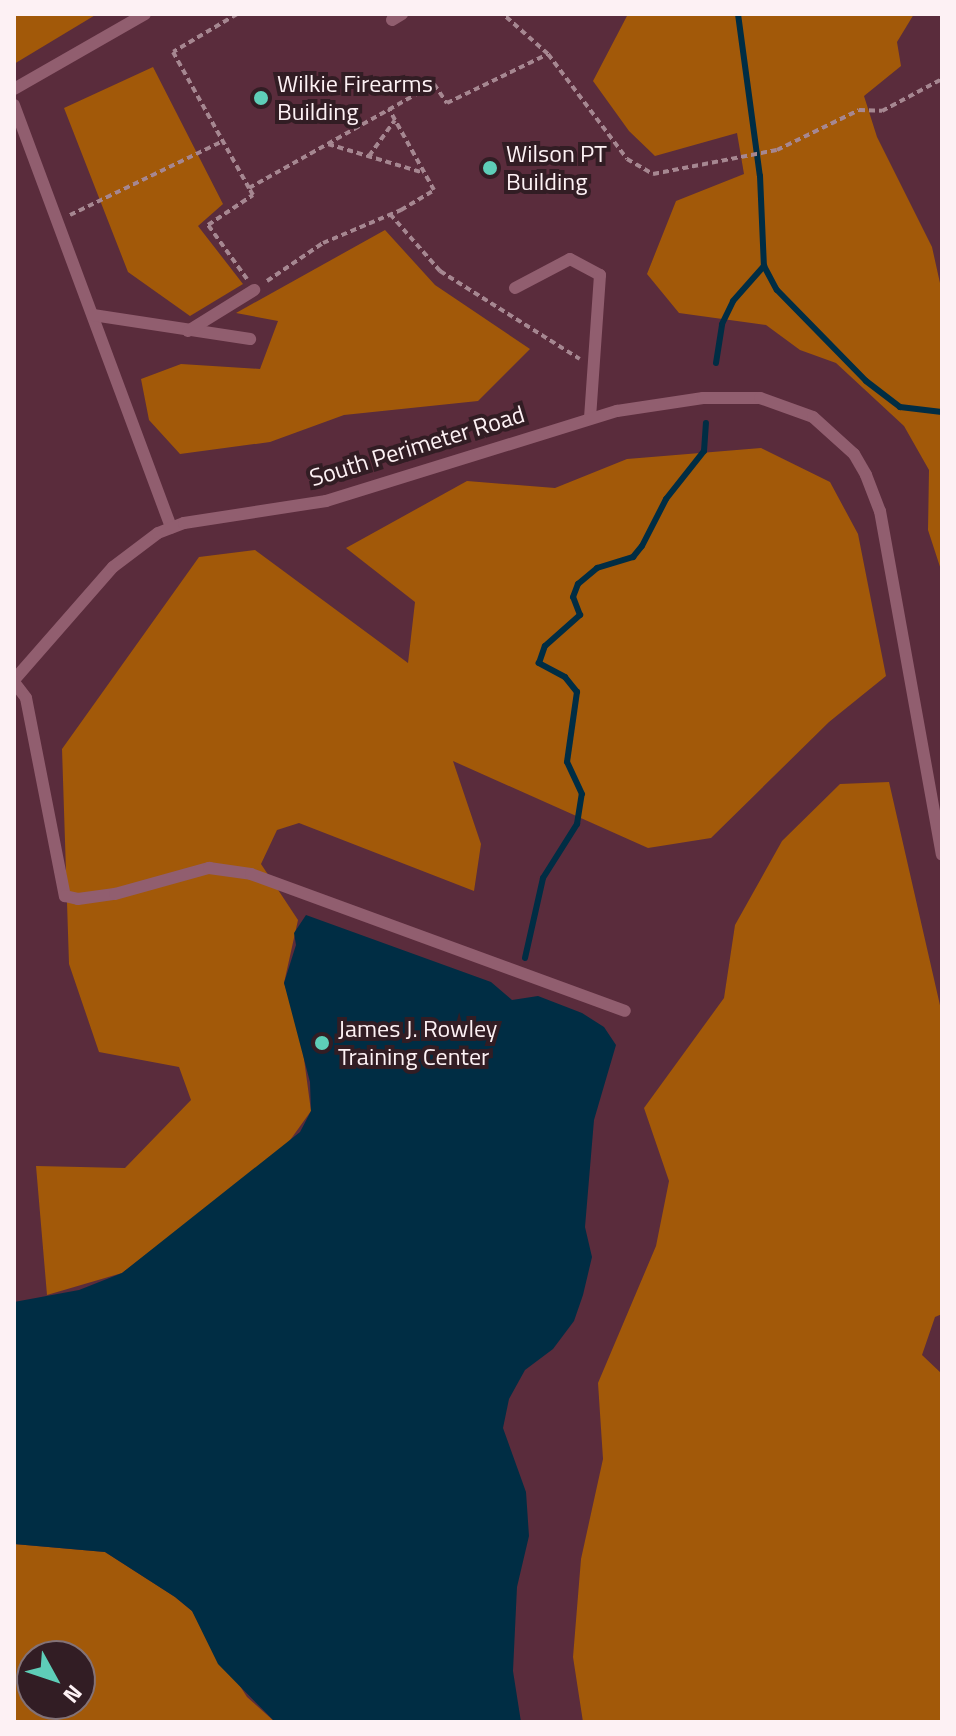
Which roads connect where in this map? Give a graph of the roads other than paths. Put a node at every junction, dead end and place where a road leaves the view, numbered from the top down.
1 (145, 14) edge
2 (14, 89) edge
3 (14, 105) edge
4 (515, 288) dead end
5 (254, 290) road end
6 (93, 315) junction
7 (188, 331) junction
8 (250, 339) dead end
9 (590, 417) junction
10 (171, 528) junction
11 (14, 681) edge
12 (942, 854) edge
13 (625, 1011) dead end

1 - 2 lane
3 - 6 lane
4 - 9 lane
5 - 7 lane
6 - 7 lane
6 - 10 lane
7 - 8 lane
9 - 10 lane, South Perimeter Road
9 - 12 lane, South Perimeter Road
10 - 11 lane, South Perimeter Road
11 - 13 lane

